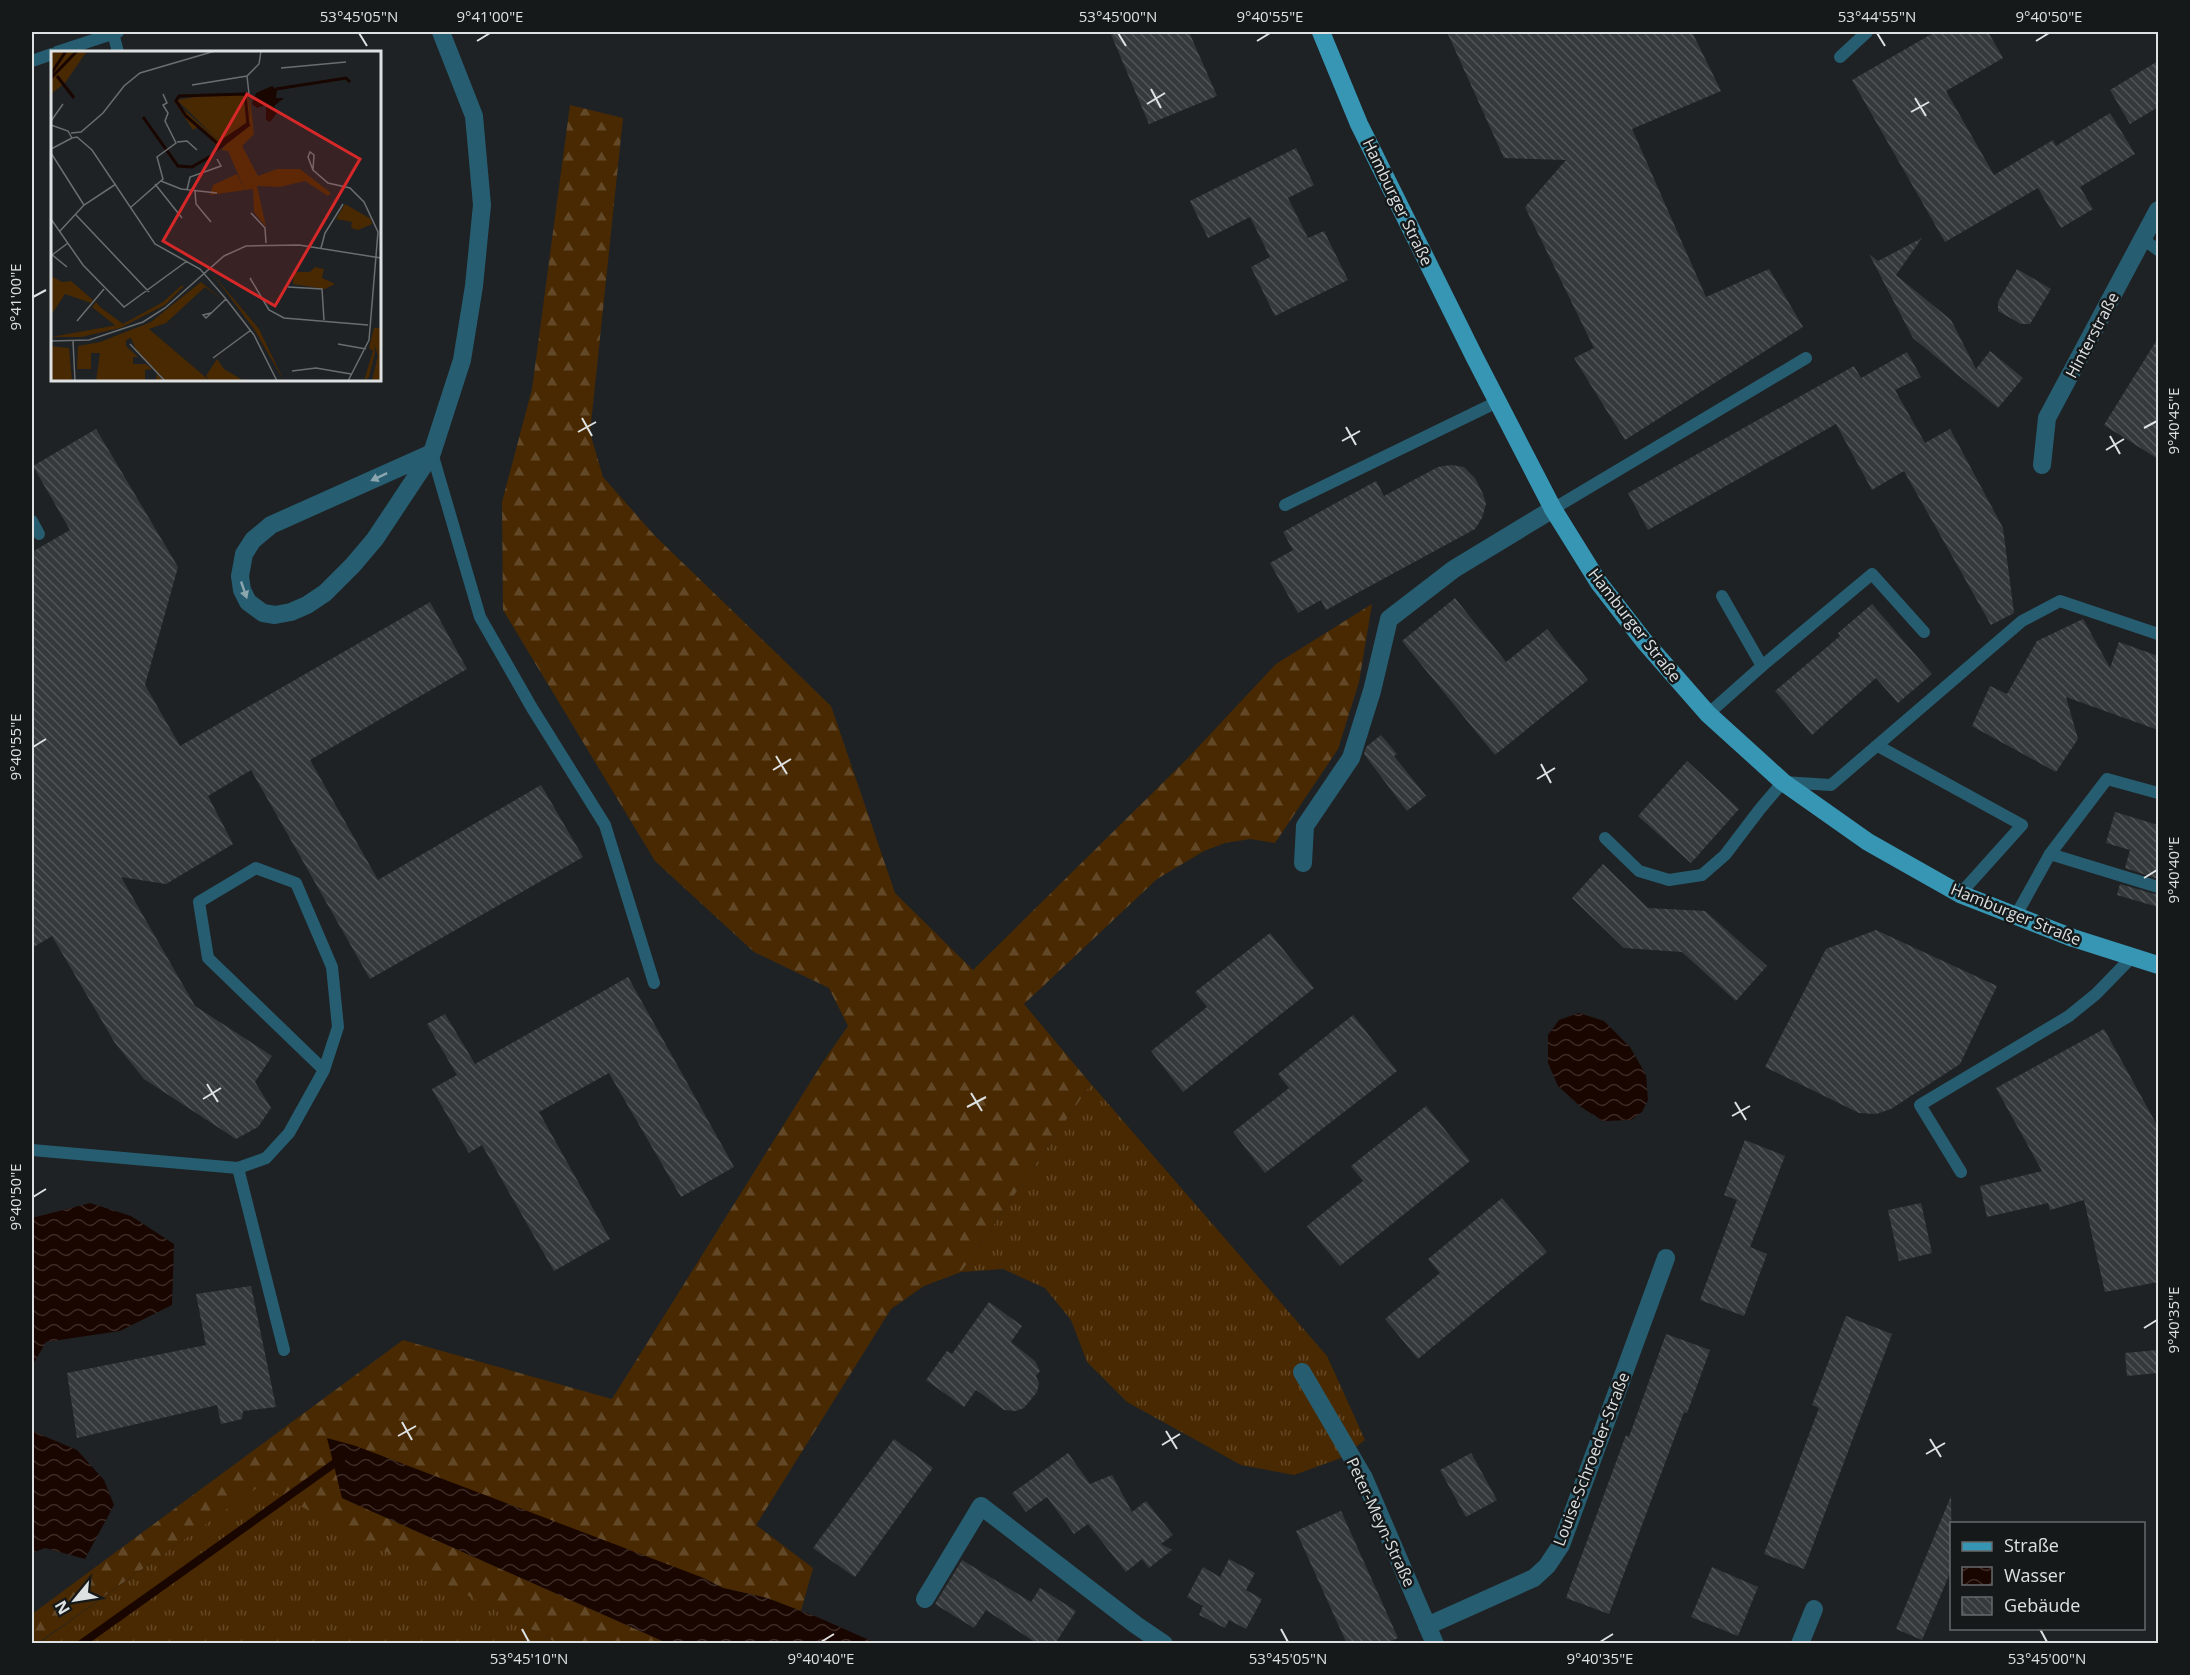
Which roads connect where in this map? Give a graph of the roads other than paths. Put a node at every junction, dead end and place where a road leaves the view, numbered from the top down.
1 (115, 32) edge
2 (441, 32) edge
3 (1321, 32) edge
4 (1867, 32) edge
5 (60, 51) edge
6 (118, 51) edge
7 (51, 54) edge
8 (1840, 57) dead end
9 (32, 61) edge
10 (2158, 210) edge
11 (2143, 239) junction
12 (2158, 249) edge
13 (1806, 358) dead end
14 (1497, 402) junction
15 (432, 453) junction
16 (2042, 465) dead end
17 (1285, 505) dead end
18 (1552, 509) junction
19 (32, 521) edge
20 (39, 534) dead end
21 (1722, 596) dead end
22 (1924, 632) dead end
23 (2158, 634) edge
24 (1762, 666) junction
25 (1708, 714) junction
26 (1878, 746) junction
27 (1783, 782) junction
28 (2158, 793) edge
29 (1605, 838) dead end
30 (2050, 854) junction
31 (1303, 863) dead end
32 (2158, 888) edge
33 (1960, 894) junction
34 (2015, 917) junction
35 (2132, 957) junction
36 (2158, 965) edge
37 (654, 983) dead end
38 (324, 1070) junction
39 (32, 1150) edge
40 (238, 1168) junction
41 (1961, 1172) dead end
42 (1666, 1258) dead end
43 (284, 1350) dead end
44 (1302, 1372) dead end
45 (925, 1599) dead end
46 (1814, 1609) dead end
47 (1428, 1626) junction
48 (1164, 1644) edge
49 (1435, 1644) edge
50 (1800, 1644) edge

1 - 5 lane
1 - 6 lane
2 - 15 street
3 - 14 main road, Hamburger Straße
4 - 8 lane
7 - 9 lane
10 - 11 street, Hinterstraße
11 - 12 lane
11 - 16 street, Hinterstraße
13 - 18 lane
14 - 17 lane
14 - 18 main road, Hamburger Straße
15 -> 15 street
15 - 37 lane
18 - 25 main road, Hamburger Straße
18 - 31 street
19 - 20 lane
21 - 24 lane
22 - 24 lane
23 - 26 lane
24 - 25 lane
25 - 27 main road, Hamburger Straße
26 - 27 lane
26 - 33 lane
27 - 29 lane
27 - 33 main road, Hamburger Straße
28 - 30 lane
30 - 32 lane
30 - 34 lane
33 - 34 main road, Hamburger Straße
34 - 35 main road, Hamburger Straße
35 - 36 main road, Hamburger Straße
35 - 41 lane
38 - 38 lane
38 - 40 lane
39 - 40 lane
40 - 43 lane
42 - 47 street, Louise-Schroeder-Straße
44 - 47 street, Peter-Meyn-Straße
45 - 48 street
46 - 50 street
47 - 49 street, Peter-Meyn-Straße

